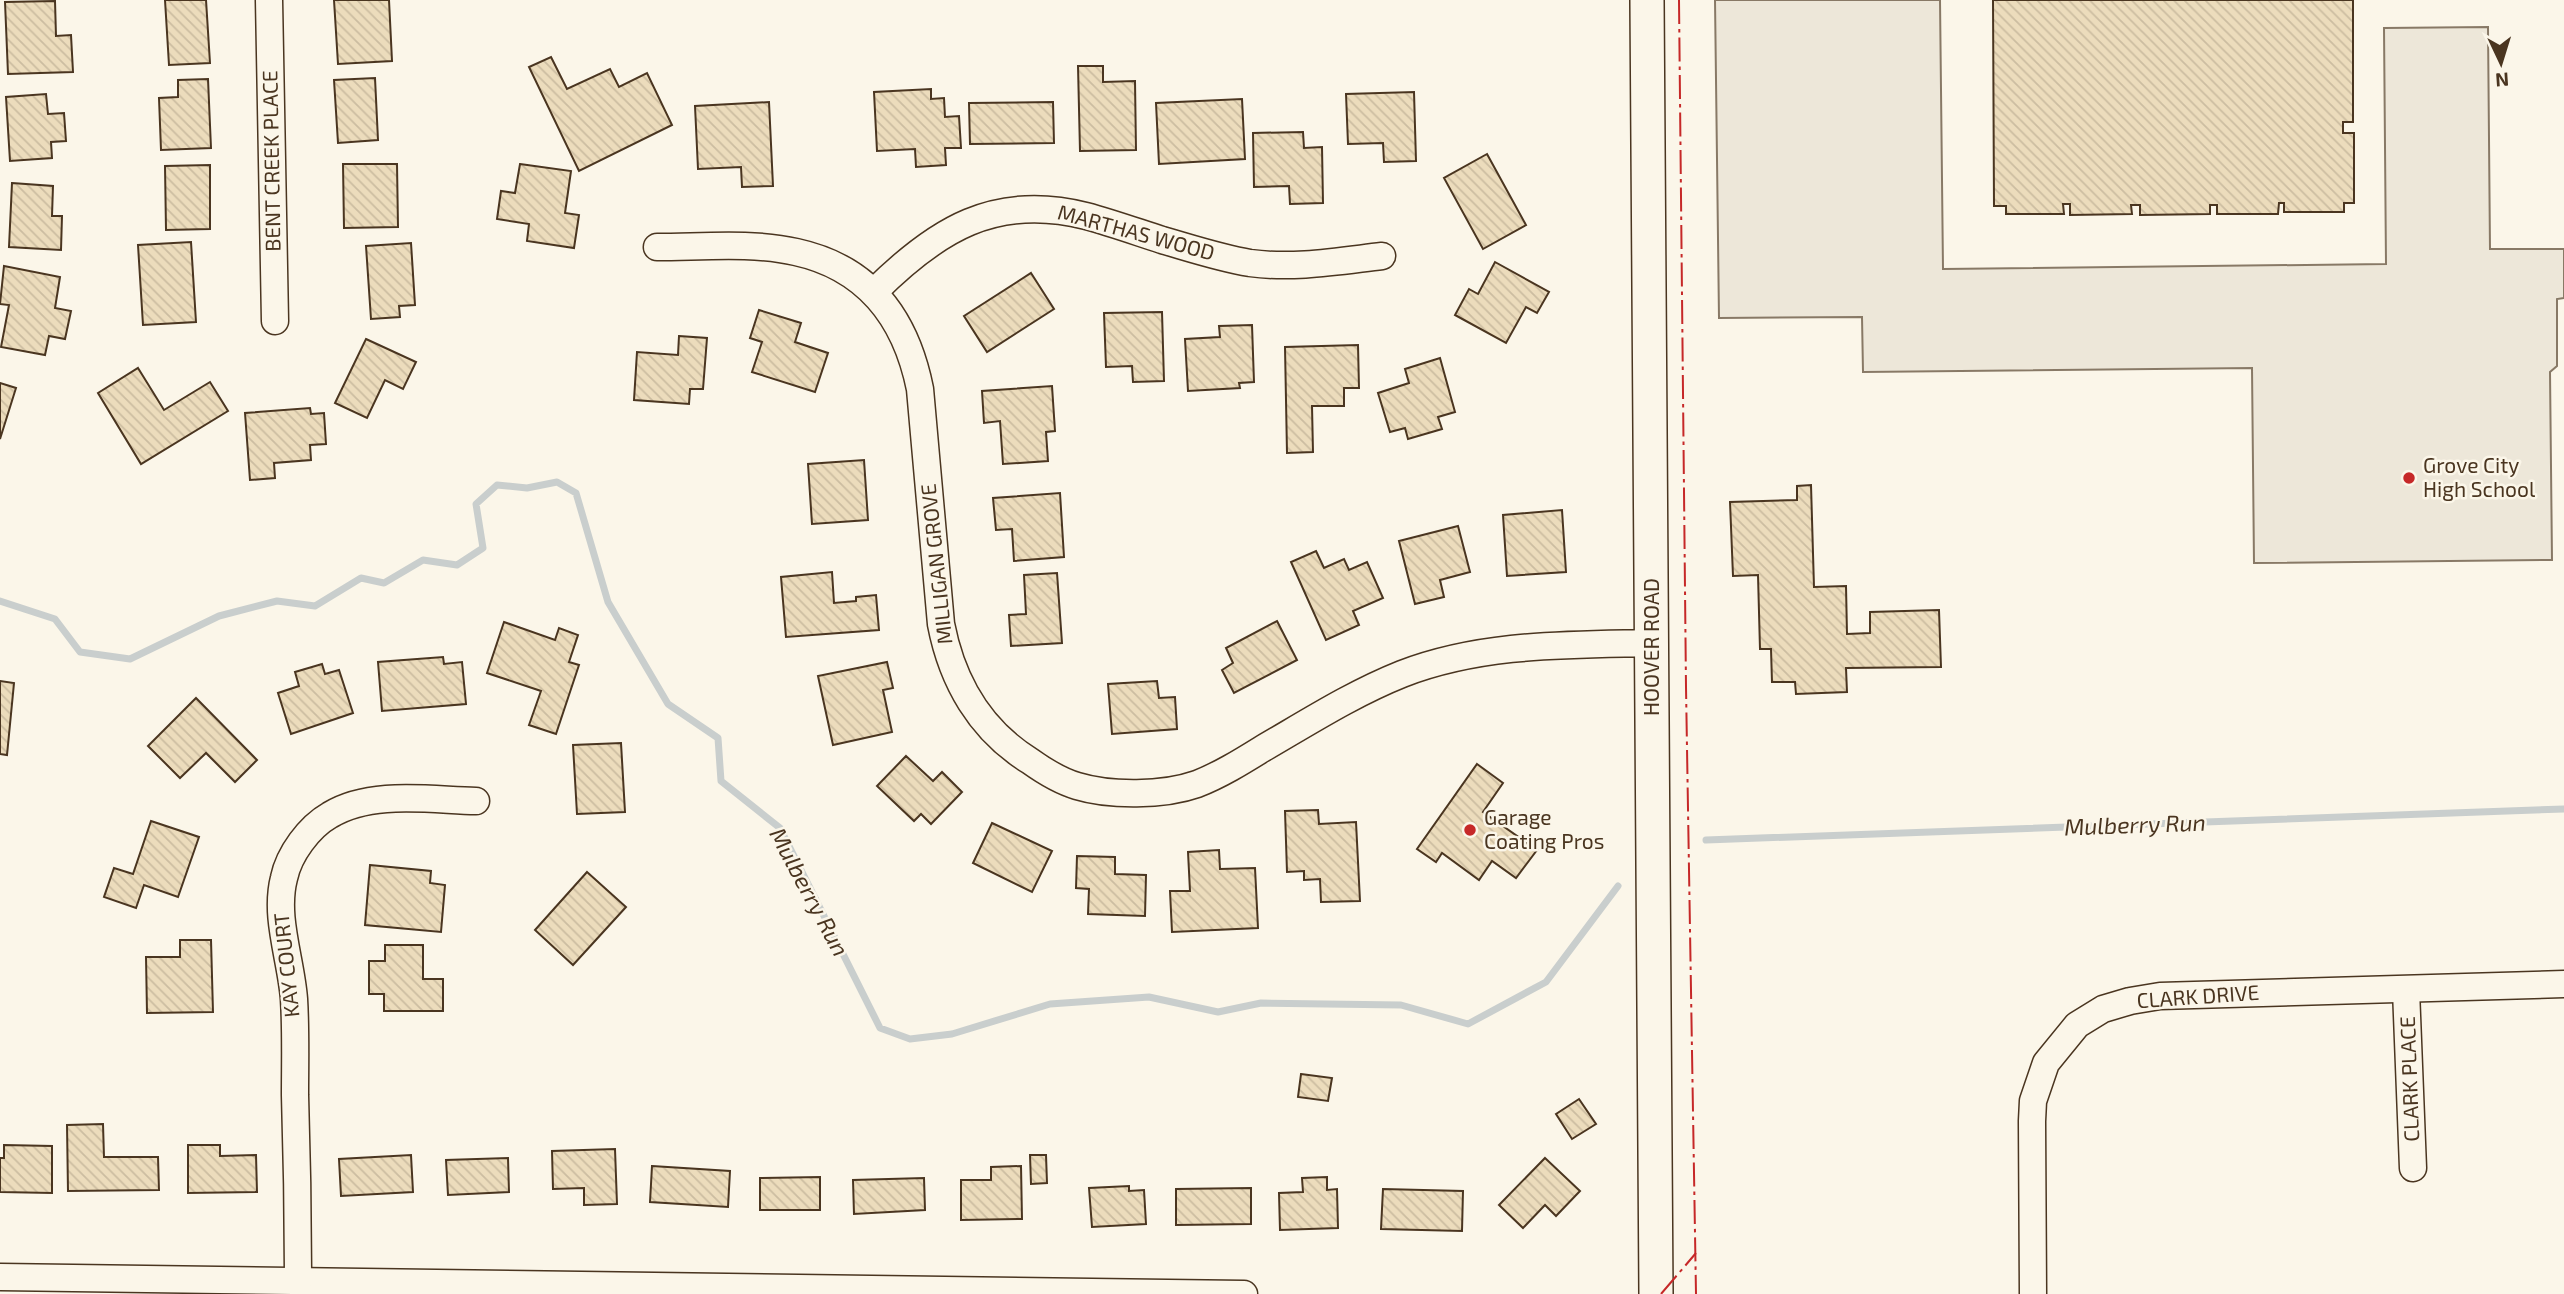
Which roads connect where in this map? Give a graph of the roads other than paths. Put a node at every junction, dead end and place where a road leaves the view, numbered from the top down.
1 (269, 0) edge
2 (1647, 0) edge
3 (657, 247) dead end
4 (1382, 257) dead end
5 (874, 292) junction
6 (275, 321) dead end
7 (1652, 643) junction
8 (476, 802) dead end
9 (2564, 984) edge
10 (2406, 990) junction
11 (2413, 1168) dead end
12 (0, 1277) edge
13 (298, 1281) junction
14 (1077, 1293) edge
15 (1244, 1294) edge
16 (1656, 1294) edge
17 (2033, 1294) edge

1 - 6 street, BENT CREEK PLACE
2 - 7 main road, HOOVER ROAD
3 - 5 street, MILLIGAN GROVE
4 - 5 street, MARTHAS WOOD
5 - 7 street, MILLIGAN GROVE
7 - 16 main road, HOOVER ROAD
8 - 13 street, KAY COURT
9 - 10 street, CLARK DRIVE
10 - 11 street, CLARK PLACE
10 - 17 street, CLARK DRIVE
12 - 13 street
13 - 14 street
14 - 15 street

